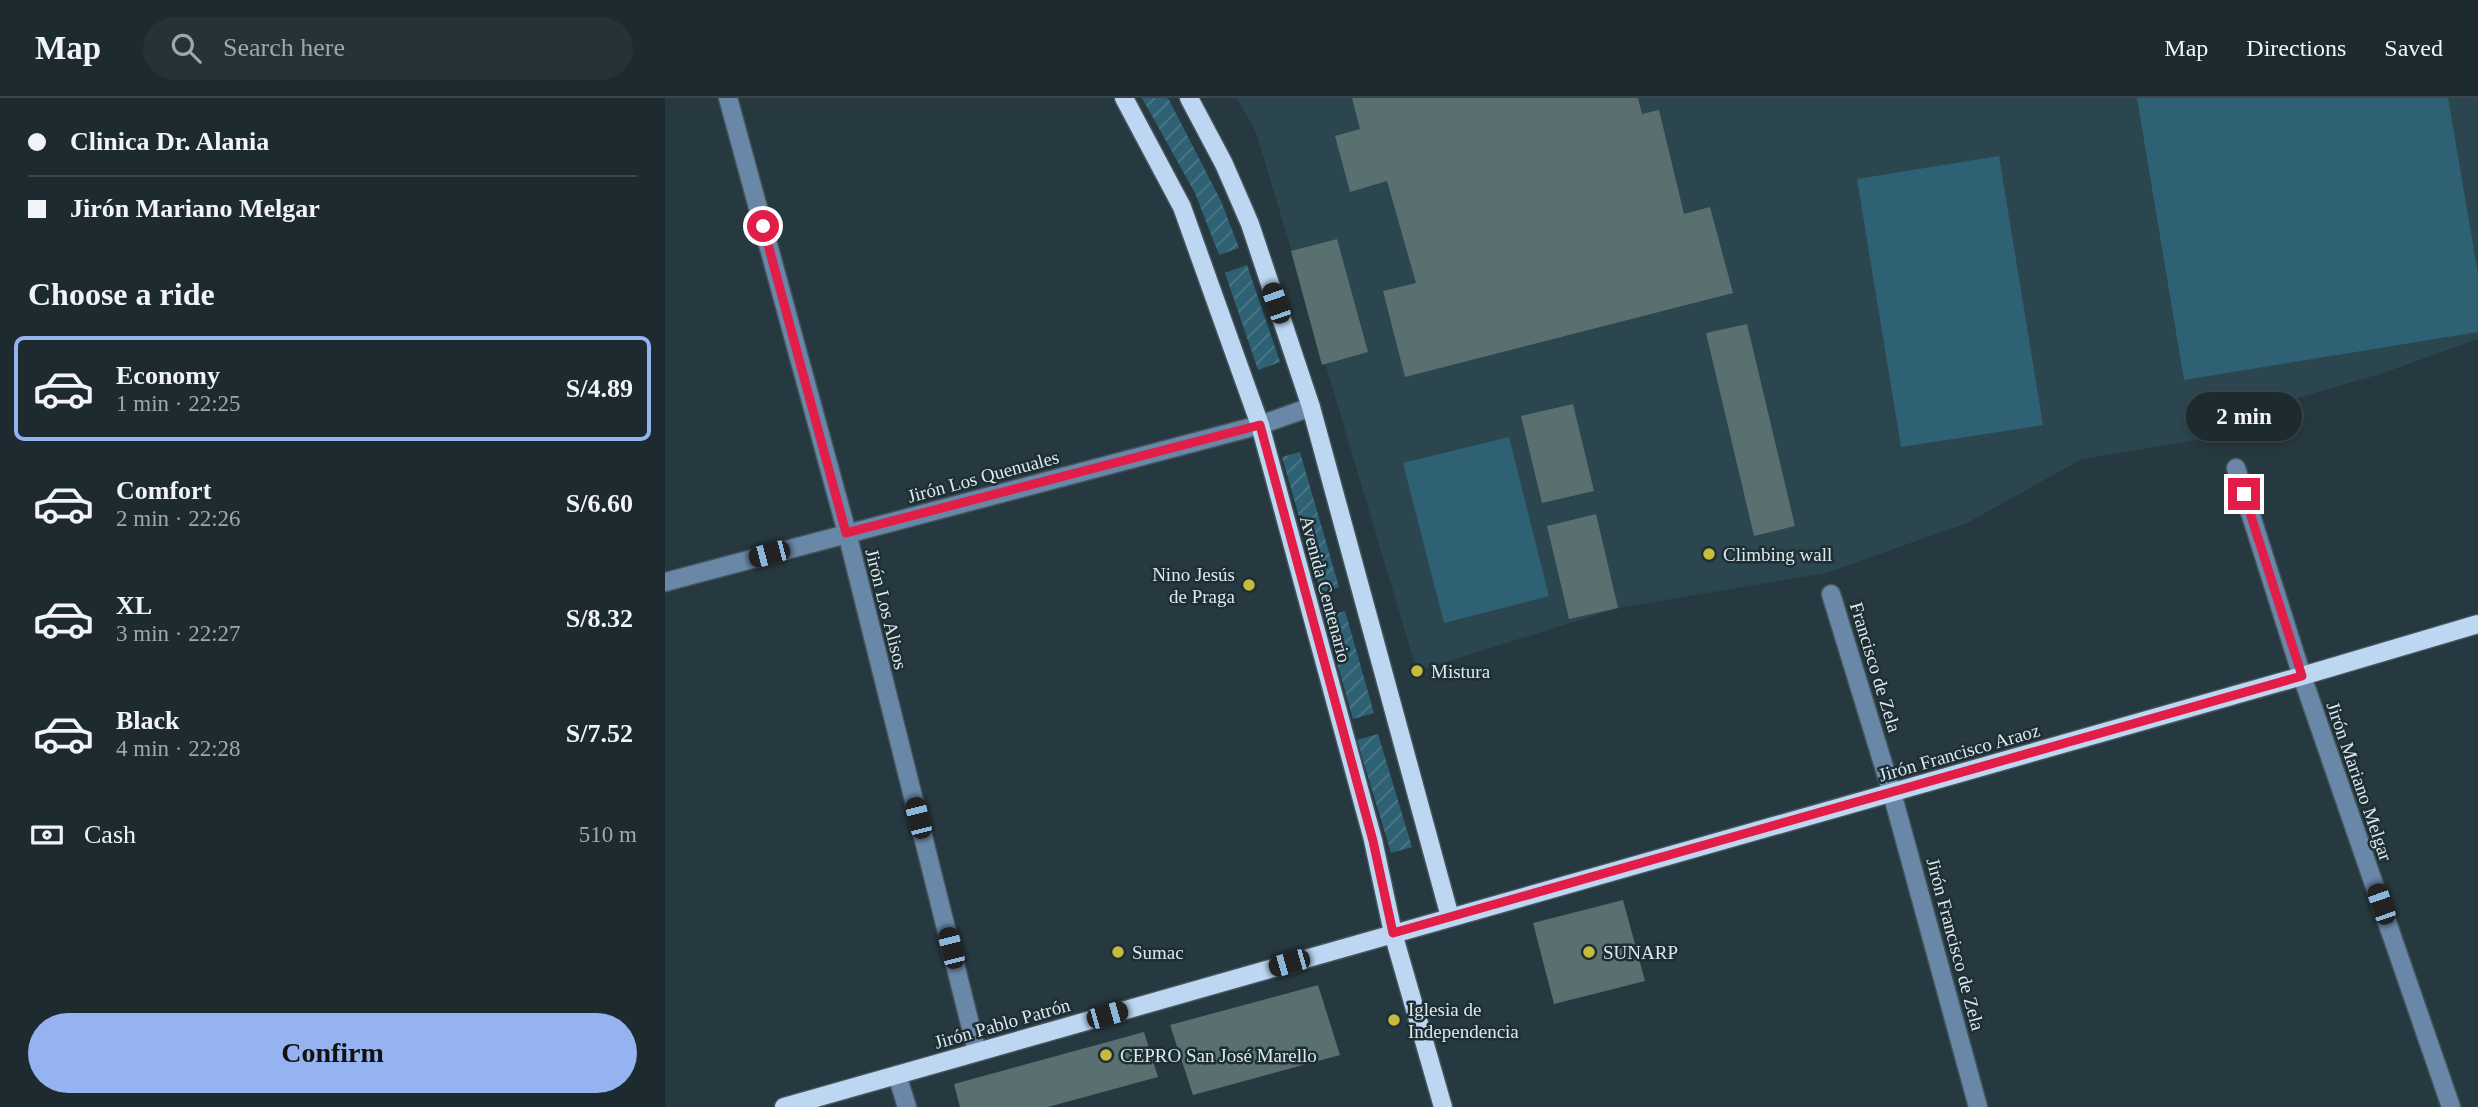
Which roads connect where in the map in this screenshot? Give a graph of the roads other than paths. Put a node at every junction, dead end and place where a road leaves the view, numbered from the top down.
1 (728, 98) edge
2 (1124, 98) edge
3 (1189, 98) edge
4 (1311, 407) junction
5 (1260, 425) junction
6 (2236, 468) dead end
7 (846, 533) junction
8 (665, 582) edge
9 (1831, 594) dead end
10 (2478, 624) edge
11 (2302, 676) junction
12 (1892, 793) junction
13 (1450, 917) junction
14 (1393, 933) junction
15 (977, 1052) junction
16 (897, 1075) junction
17 (784, 1107) edge
18 (907, 1107) edge
19 (1443, 1107) edge
20 (1978, 1107) edge
21 (2451, 1107) edge

1 - 7 street, Jirón Los Alisos
2 - 5 main road, Avenida Centenario
3 - 4 main road, Avenida Centenario
4 - 5 street, Jirón Los Quenuales
4 - 13 main road, Avenida Centenario
5 - 7 street, Jirón Los Quenuales
5 - 14 main road, Avenida Centenario
6 - 11 street, Jirón Mariano Melgar
7 - 8 street, Jirón Los Quenuales
7 - 15 street, Jirón Los Alisos
9 - 12 street, Francisco de Zela
10 - 11 main road, Jirón Francisco Araoz
11 - 12 main road, Jirón Francisco Araoz
11 - 21 street, Jirón Mariano Melgar
12 - 13 main road, Jirón Francisco Araoz
12 - 20 street, Jirón Francisco de Zela
13 - 14 main road, Jirón Francisco Araoz
14 - 15 main road, Jirón Pablo Patrón
14 - 19 main road, Avenida Centenario
15 - 16 main road, Jirón Pablo Patrón
16 - 17 main road, Jirón Pablo Patrón
16 - 18 street

